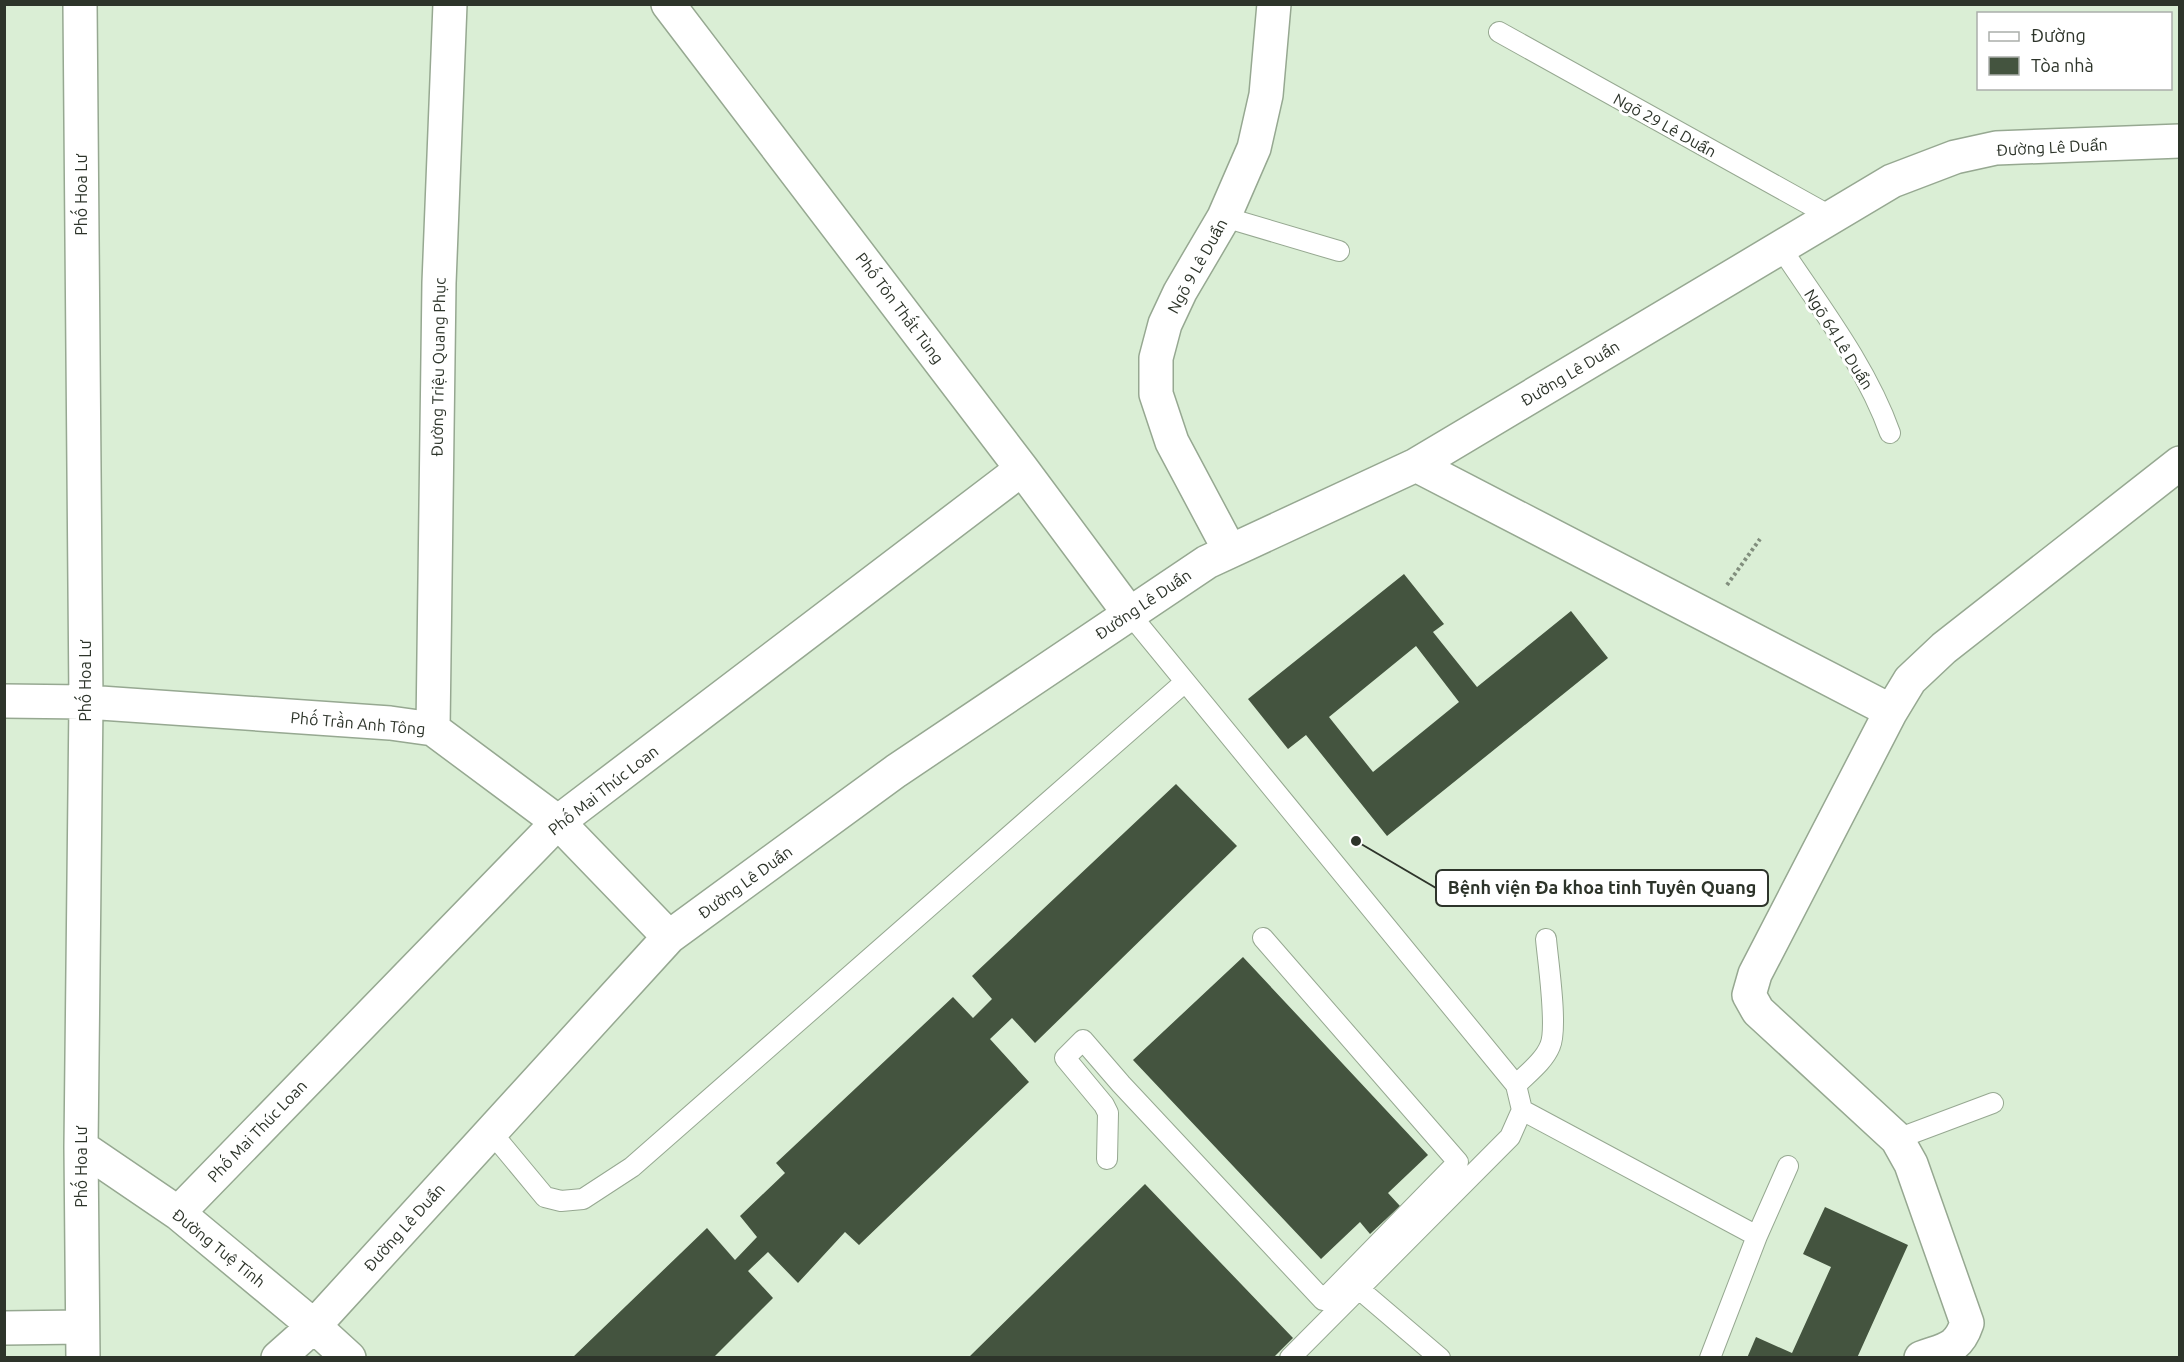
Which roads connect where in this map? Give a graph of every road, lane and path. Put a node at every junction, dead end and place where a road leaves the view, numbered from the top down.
1 (80, 4) edge
2 (450, 4) edge
3 (668, 4) edge
4 (1274, 4) edge
5 (1499, 32) dead end
6 (2180, 141) edge
7 (1224, 217) junction
8 (1832, 217) junction
9 (1781, 248) junction
10 (1339, 251) dead end
11 (1890, 433) dead end
12 (2180, 463) edge
13 (1416, 465) junction
14 (1022, 469) junction
15 (1760, 539) dead end
16 (1230, 551) junction
17 (1129, 613) junction
18 (1706, 615) junction
19 (1185, 682) junction
20 (4, 701) edge
21 (86, 702) junction
22 (1891, 711) junction
23 (433, 729) junction
24 (558, 822) junction
25 (669, 937) junction
26 (1263, 938) dead end
27 (1546, 939) dead end
28 (1516, 1085) junction
29 (1993, 1102) dead end
30 (1522, 1110) junction
31 (490, 1132) junction
32 (1897, 1139) junction
33 (81, 1147) junction
34 (1107, 1159) dead end
35 (1788, 1166) dead end
36 (178, 1213) junction
37 (1757, 1236) junction
38 (1359, 1289) junction
39 (1323, 1300) junction
40 (314, 1326) junction
41 (4, 1328) edge
42 (82, 1342) edge
43 (278, 1358) edge
44 (350, 1358) edge
45 (1290, 1358) edge
46 (1440, 1358) edge
47 (1710, 1358) edge
48 (1921, 1358) edge

1 - 21 street, Phố Hoa Lư
2 - 23 street, Đường Triệu Quang Phục
3 - 14 street, Phố Tôn Thất Tùng
4 - 7 street, Ngõ 9 Lê Duẩn
5 - 8 lane, Ngõ 29 Lê Duẩn
6 - 8 street, Đường Lê Duẩn
7 - 10 lane
7 - 16 street, Ngõ 9 Lê Duẩn
8 - 9 street, Đường Lê Duẩn
9 - 11 lane, Ngõ 64 Lê Duẩn
9 - 13 street, Đường Lê Duẩn
12 - 22 street
13 - 16 street, Đường Lê Duẩn
13 - 18 street
14 - 17 street, Phố Tôn Thất Tùng
14 - 24 street, Phố Mai Thúc Loan
15 - 18 path
16 - 17 street, Đường Lê Duẩn
17 - 19 lane
17 - 25 street, Đường Lê Duẩn
18 - 22 street
19 - 28 lane
19 - 31 lane
20 - 21 street, Phố Trần Anh Tông
21 - 23 street, Phố Trần Anh Tông
21 - 33 street, Phố Hoa Lư
22 - 32 street
23 - 24 street, Phố Trần Anh Tông
24 - 25 street, Phố Trần Anh Tông
24 - 36 street, Phố Mai Thúc Loan
25 - 31 street, Đường Lê Duẩn
26 - 39 lane
27 - 28 lane
28 - 30 lane
29 - 32 lane
30 - 37 lane
30 - 38 lane
31 - 40 street, Đường Lê Duẩn
32 - 48 street
33 - 36 street, Đường Tuệ Tĩnh
33 - 42 street, Phố Hoa Lư
34 - 39 lane
35 - 37 lane
36 - 40 street, Đường Tuệ Tĩnh
37 - 47 lane
38 - 39 lane
38 - 45 lane
38 - 46 lane
40 - 43 street, Đường Lê Duẩn
40 - 44 street, Đường Tuệ Tĩnh
41 - 42 street

